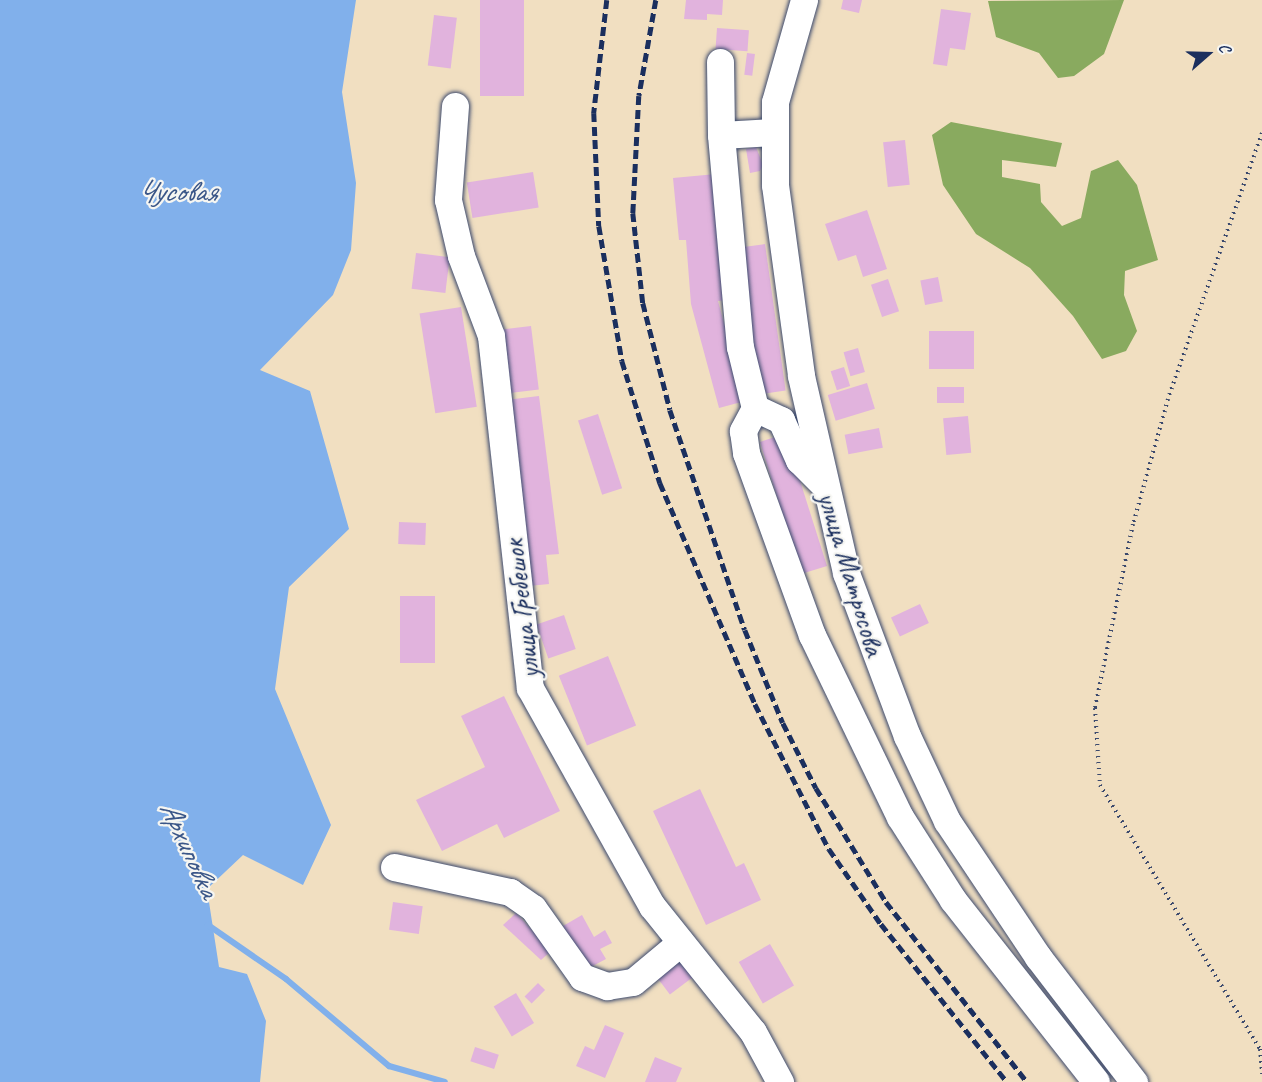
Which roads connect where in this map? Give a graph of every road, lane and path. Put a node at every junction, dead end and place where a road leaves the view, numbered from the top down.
1 (804, 0) edge
2 (720, 62) dead end
3 (454, 106) dead end
4 (773, 132) junction
5 (1262, 133) edge
6 (721, 135) junction
7 (755, 408) junction
8 (824, 485) junction
9 (394, 867) dead end
10 (681, 942) junction
11 (1262, 1074) edge
12 (780, 1082) edge
13 (1096, 1082) edge
14 (1134, 1082) edge

1 - 4 street, улица Матросова
2 - 6 street
3 - 10 street, улица Гребешок
4 - 6 street
4 - 8 street, улица Матросова
5 - 11 path
6 - 7 street
7 - 8 street
7 - 13 street
8 - 14 street, улица Матросова
9 - 10 street
10 - 12 street, улица Гребешок

